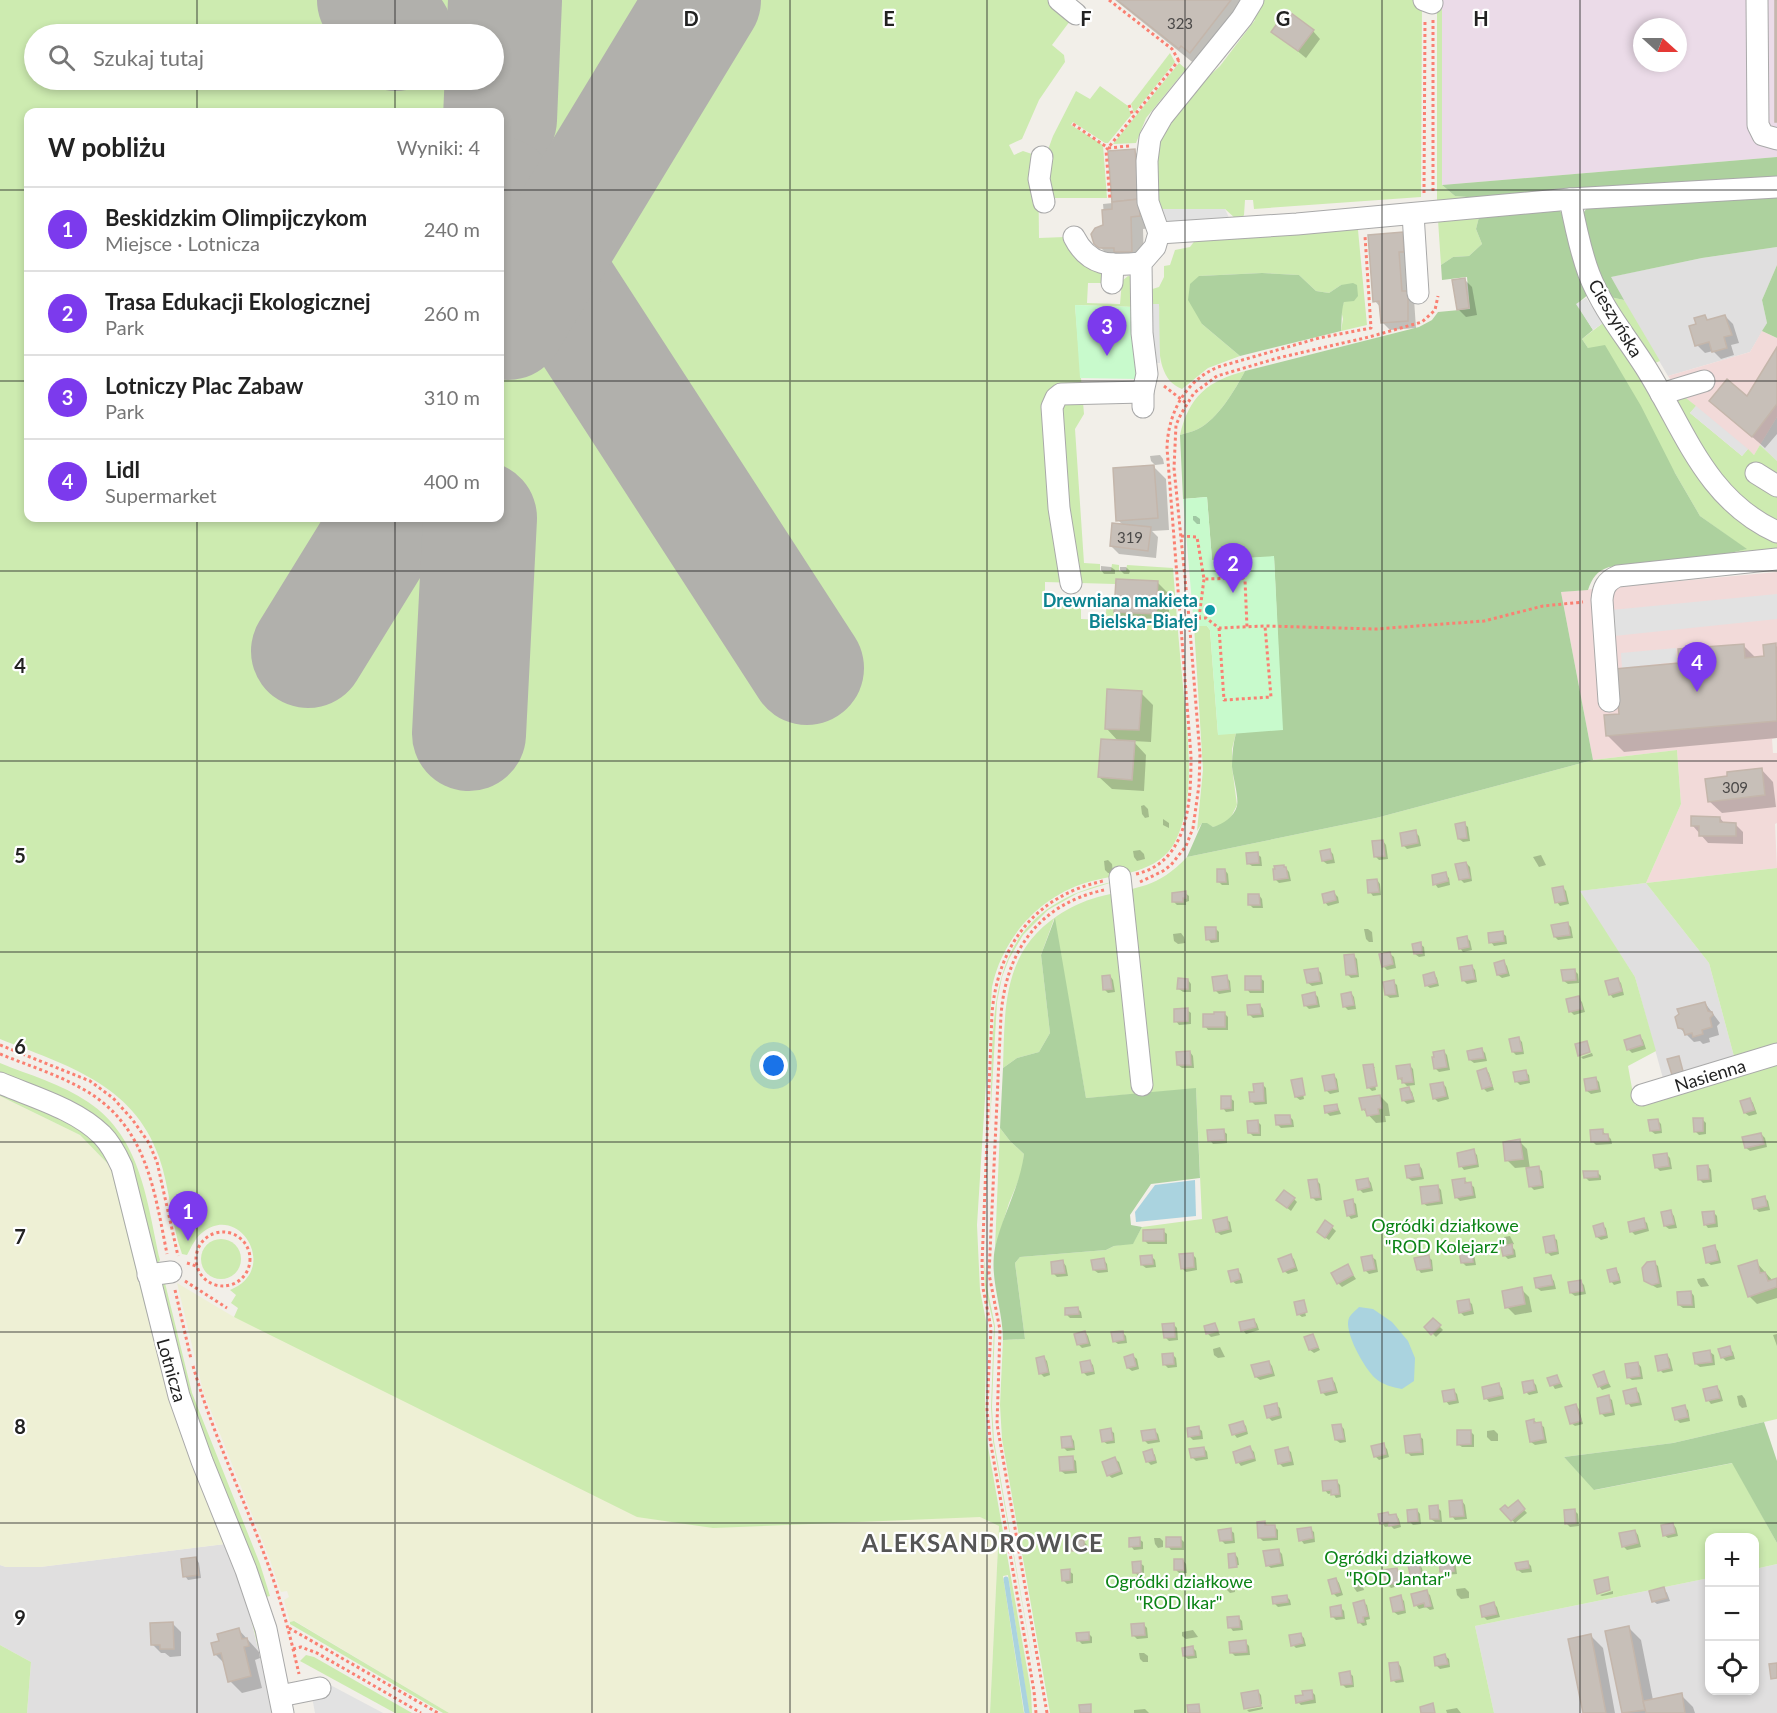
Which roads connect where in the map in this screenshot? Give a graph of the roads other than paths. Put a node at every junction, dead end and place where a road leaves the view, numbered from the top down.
1 (1059, 0) edge
2 (1253, 0) edge
3 (1757, 0) edge
4 (1076, 14) dead end
5 (1777, 139) edge
6 (1042, 157) dead end
7 (1777, 187) edge
8 (1570, 199) junction
9 (1044, 202) dead end
10 (1424, 213) junction
11 (1160, 232) junction
12 (1074, 237) dead end
13 (1141, 263) junction
14 (1428, 292) road end
15 (1704, 381) dead end
16 (1656, 385) junction
17 (1756, 473) dead end
18 (1777, 486) edge
19 (1777, 532) edge
20 (1777, 559) edge
21 (1071, 583) dead end
22 (1609, 700) dead end
23 (1120, 882) road end
24 (1777, 1054) edge
25 (0, 1083) edge
26 (1142, 1084) dead end
27 (1642, 1095) dead end
28 (171, 1272) road end
29 (148, 1275) junction
30 (320, 1688) dead end
31 (281, 1704) edge

1 - 4 street
2 - 11 street
3 - 5 street
6 - 9 street
7 - 8 street
8 - 10 street
8 - 16 street, Cieszyńska
10 - 11 street
10 - 14 street
11 - 13 street
12 - 13 street
13 - 21 street
15 - 16 street
16 - 19 street, Cieszyńska
17 - 18 street
20 - 22 street
23 - 26 street
24 - 27 street, Nasienna
25 - 29 street, Lotnicza
28 - 29 street
29 - 31 street, Lotnicza
30 - 31 street

